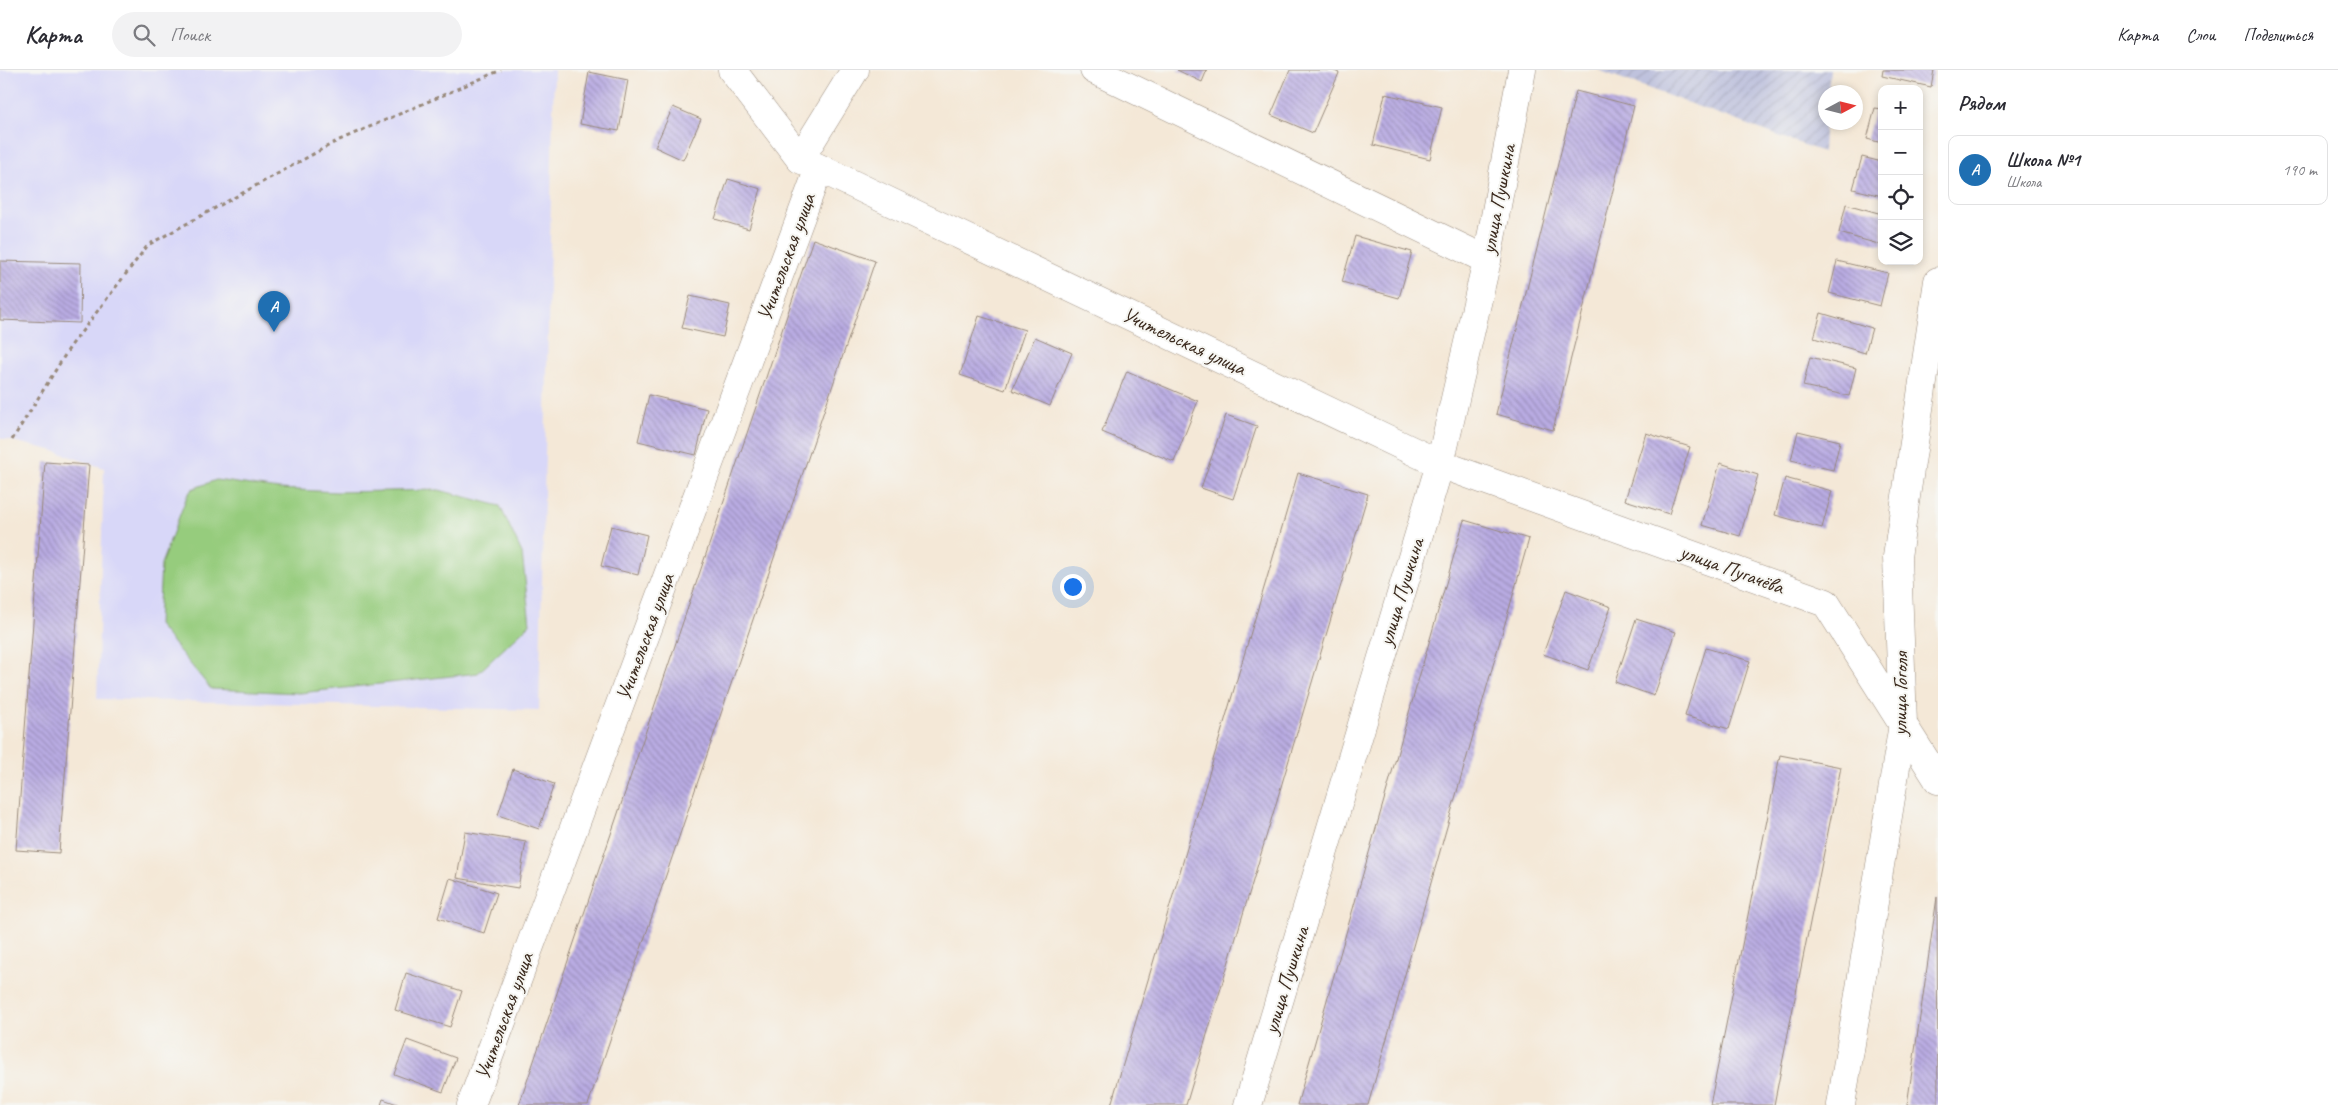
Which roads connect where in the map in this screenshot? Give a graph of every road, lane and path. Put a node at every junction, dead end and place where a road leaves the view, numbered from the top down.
1 (501, 70) edge
2 (732, 70) edge
3 (855, 70) edge
4 (1094, 70) edge
5 (1522, 70) edge
6 (809, 163) junction
7 (1487, 260) junction
8 (1938, 281) edge
9 (12, 440) dead end
10 (1440, 464) junction
11 (1903, 724) junction
12 (1938, 780) edge
13 (471, 1105) edge
14 (1248, 1105) edge
15 (1841, 1105) edge

1 - 9 path
2 - 6 street, Учительская улица
3 - 6 street, Учительская улица
4 - 7 street
5 - 7 street, улица Пушкина
6 - 10 street, Учительская улица
6 - 13 street, Учительская улица
7 - 10 street, улица Пушкина
8 - 11 street, улица Гоголя
10 - 11 street, улица Пугачёва
10 - 14 street, улица Пушкина
11 - 12 street, улица Пугачёва
11 - 15 street, улица Гоголя

